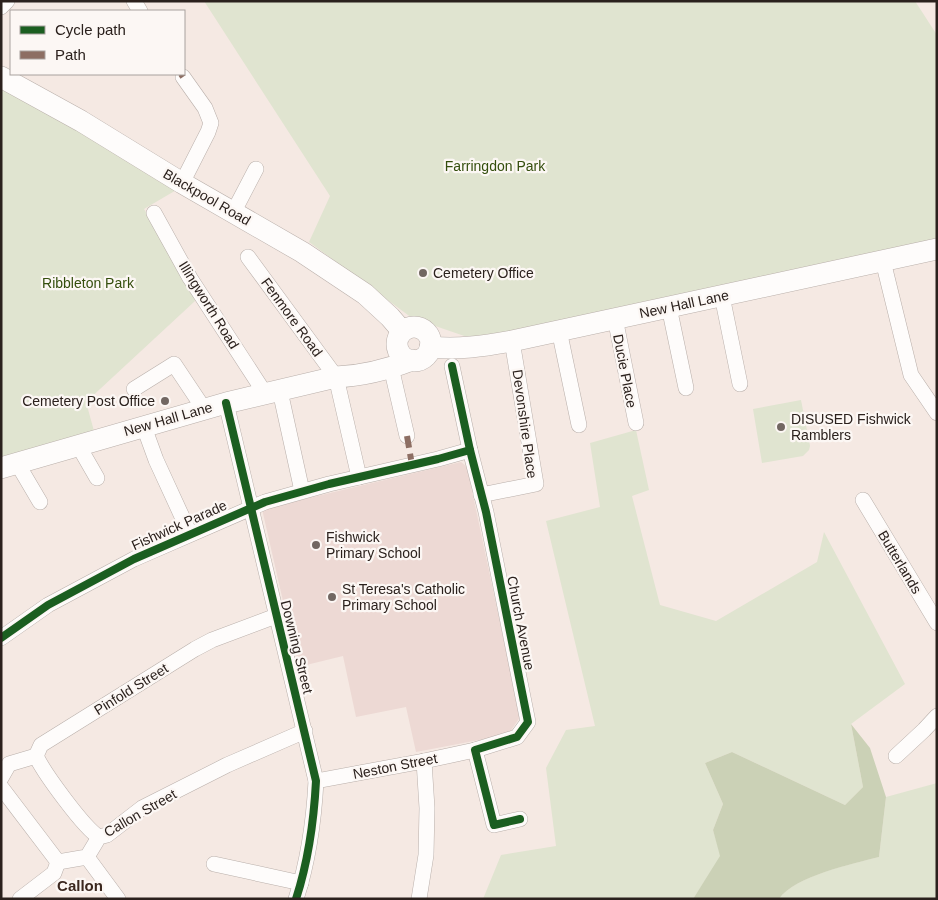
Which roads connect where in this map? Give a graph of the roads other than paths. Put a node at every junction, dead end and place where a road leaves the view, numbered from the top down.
1 (7, 1) edge
2 (1, 7) edge
3 (1, 77) edge
4 (183, 77) dead end
5 (256, 169) dead end
6 (182, 184) junction
7 (154, 213) dead end
8 (233, 213) junction
9 (937, 250) edge
10 (248, 257) dead end
11 (883, 261) junction
12 (722, 296) junction
13 (669, 307) junction
14 (615, 318) junction
15 (559, 330) junction
16 (512, 341) junction
17 (430, 346) junction
18 (400, 351) junction
19 (452, 366) dead end
20 (336, 377) junction
21 (740, 384) dead end
22 (686, 388) dead end
23 (134, 389) dead end
24 (273, 393) junction
25 (226, 403) junction
26 (204, 410) junction
27 (937, 413) edge
28 (636, 423) dead end
29 (579, 425) dead end
30 (144, 427) junction
31 (407, 436) dead end
32 (78, 445) junction
33 (470, 450) junction
34 (9, 466) edge
35 (358, 477) junction
36 (98, 478) dead end
37 (302, 491) junction
38 (482, 495) junction
39 (863, 500) dead end
40 (40, 502) dead end
41 (251, 507) junction
42 (190, 534) junction
43 (276, 616) junction
44 (937, 623) edge
45 (1, 638) edge
46 (937, 716) edge
47 (305, 731) junction
48 (475, 750) junction
49 (36, 756) junction
50 (896, 756) dead end
51 (5, 759) edge
52 (424, 761) junction
53 (1, 778) edge
54 (316, 781) junction
55 (1, 787) edge
56 (520, 819) dead end
57 (99, 837) junction
58 (87, 857) junction
59 (58, 862) junction
60 (214, 864) dead end
61 (301, 883) junction
62 (20, 899) edge
63 (118, 899) edge
64 (296, 899) edge
65 (419, 899) edge

1 - 2 street
3 - 6 highway, Blackpool Road
4 - 6 street
5 - 8 street
6 - 8 highway, Blackpool Road
7 - 24 street, Illingworth Road
8 - 18 highway, Blackpool Road
9 - 11 highway, New Hall Lane
10 - 20 street, Fenmore Road
11 - 12 highway, New Hall Lane
11 - 27 street
12 - 13 highway, New Hall Lane
12 - 21 street
13 - 14 highway, New Hall Lane
13 - 22 street
14 - 15 highway, New Hall Lane
14 - 28 street, Ducie Place
15 - 16 highway, New Hall Lane
15 - 29 street
16 - 17 highway, New Hall Lane
16 - 38 street, Devonshire Place
17 - 18 highway, New Hall Lane
17 - 18 highway
18 - 20 highway, New Hall Lane
18 - 31 street
19 - 33 street, Church Avenue
20 - 24 highway, New Hall Lane
20 - 35 street
23 - 26 street
24 - 25 highway, New Hall Lane
24 - 37 street
25 - 26 highway, New Hall Lane
25 - 41 street, Downing Street
26 - 30 highway, New Hall Lane
30 - 32 highway, New Hall Lane
30 - 42 street
32 - 34 highway, New Hall Lane
32 - 36 street
33 - 35 street, Fishwick Parade
33 - 38 street, Church Avenue
34 - 40 street
35 - 37 street, Fishwick Parade
37 - 41 street, Fishwick Parade
38 - 48 street, Church Avenue
39 - 44 street, Butterlands
41 - 42 street, Fishwick Parade
41 - 43 street, Downing Street
42 - 45 street, Fishwick Parade
43 - 47 street, Downing Street
43 - 49 street, Pinfold Street
46 - 50 street
47 - 54 street, Downing Street
47 - 57 street, Callon Street
48 - 52 street, Neston Street
48 - 56 street
49 - 51 street
49 - 57 street
51 - 53 street
52 - 54 street, Neston Street
52 - 65 street
54 - 61 street, Downing Street
55 - 59 street
57 - 58 street, Callon Street
58 - 59 street
58 - 63 street
59 - 62 street
60 - 61 street
61 - 64 street, Downing Street

